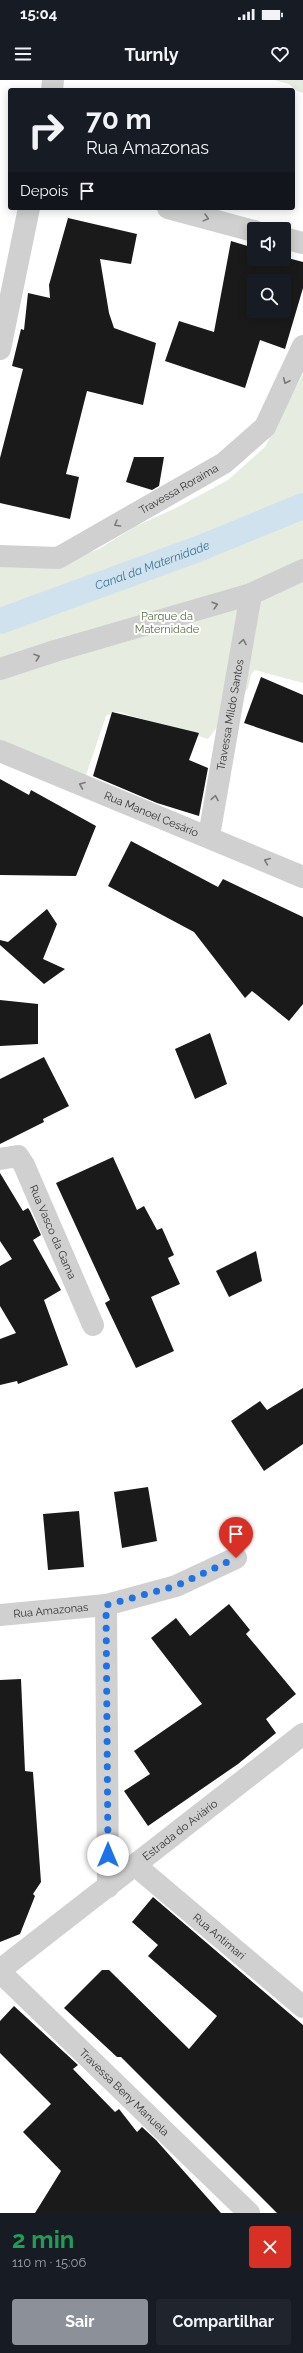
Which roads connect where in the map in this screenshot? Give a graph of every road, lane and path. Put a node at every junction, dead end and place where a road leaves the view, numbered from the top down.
1 (29, 210) edge
2 (175, 210) edge
3 (247, 229) edge
4 (291, 240) edge
5 (303, 243) edge
6 (303, 346) edge
7 (0, 349) edge
8 (0, 556) edge
9 (303, 570) edge
10 (251, 594) junction
11 (0, 669) edge
12 (0, 751) edge
13 (209, 836) junction
14 (303, 877) edge
15 (0, 1159) edge
16 (93, 1325) dead end
17 (236, 1558) dead end
18 (106, 1605) junction
19 (0, 1615) edge
20 (303, 1734) edge
21 (136, 1866) junction
22 (108, 1887) junction
23 (0, 1971) edge
24 (303, 2007) edge
25 (248, 2213) edge

1 - 7 street
2 -> 3 street
4 - 5 street
6 -> 8 street, Travessa Roraima
9 - 10 street
11 -> 10 street
13 -> 10 street, Travessa Mildo Santos
13 -> 12 street, Rua Manoel Cesário
14 -> 13 street, Rua Manoel Cesário
15 - 16 street, Rua Vasco da Gama
17 - 18 street, Rua Amazonas
18 - 19 street, Rua Amazonas
18 - 22 street
20 - 21 street, Estrada do Aviário
21 - 22 street, Estrada do Aviário
21 - 24 street, Rua Antimari
22 - 23 street, Estrada do Aviário
23 - 25 street, Travessa Beny Manuela

